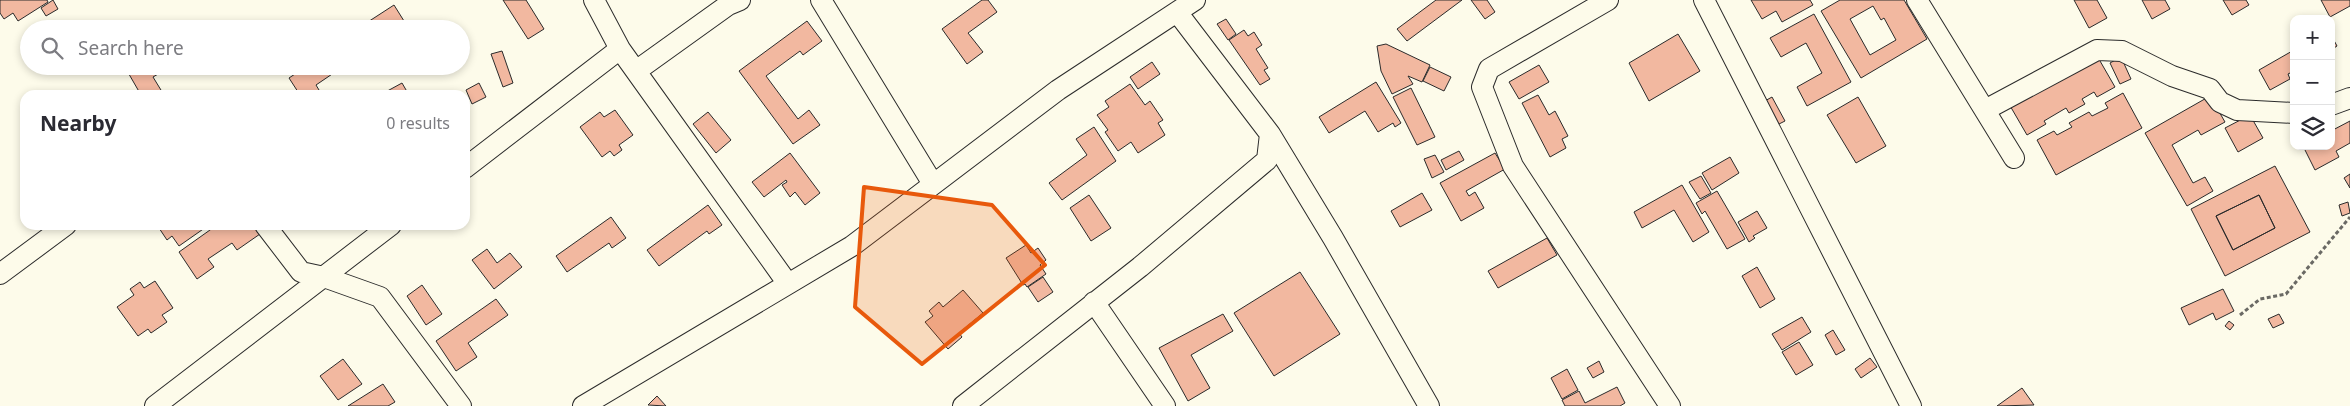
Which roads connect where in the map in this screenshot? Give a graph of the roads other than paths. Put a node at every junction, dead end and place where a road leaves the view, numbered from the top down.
1 (594, 0) edge
2 (740, 0) edge
3 (821, 0) edge
4 (1195, 0) edge
5 (1608, 0) edge
6 (1704, 0) edge
7 (1917, 0) edge
8 (1177, 12) junction
9 (620, 49) junction
10 (636, 71) junction
11 (2350, 98) edge
12 (2335, 104) edge
13 (1985, 110) junction
14 (2290, 114) edge
15 (1270, 134) junction
16 (2014, 158) dead end
17 (470, 164) edge
18 (933, 184) junction
19 (59, 230) edge
20 (269, 230) edge
21 (385, 230) edge
22 (0, 274) edge
23 (324, 277) junction
24 (788, 284) junction
25 (1094, 302) junction
26 (155, 406) edge
27 (461, 406) edge
28 (583, 406) edge
29 (963, 406) edge
30 (1165, 406) edge
31 (1429, 406) edge
32 (1670, 406) edge
33 (1911, 406) edge

1 - 9 street
2 - 10 street
3 - 18 street
4 - 8 street
5 - 32 street
6 - 33 street
7 - 13 street
8 - 15 street
8 - 18 street
9 - 10 street
9 - 17 street
10 - 24 street
11 - 12 street
13 - 14 street
13 - 16 street
15 - 25 street
15 - 31 street
18 - 24 street
19 - 22 street
20 - 23 street
21 - 23 street
23 - 26 street
23 - 27 street
24 - 28 street
25 - 29 street
25 - 30 street

